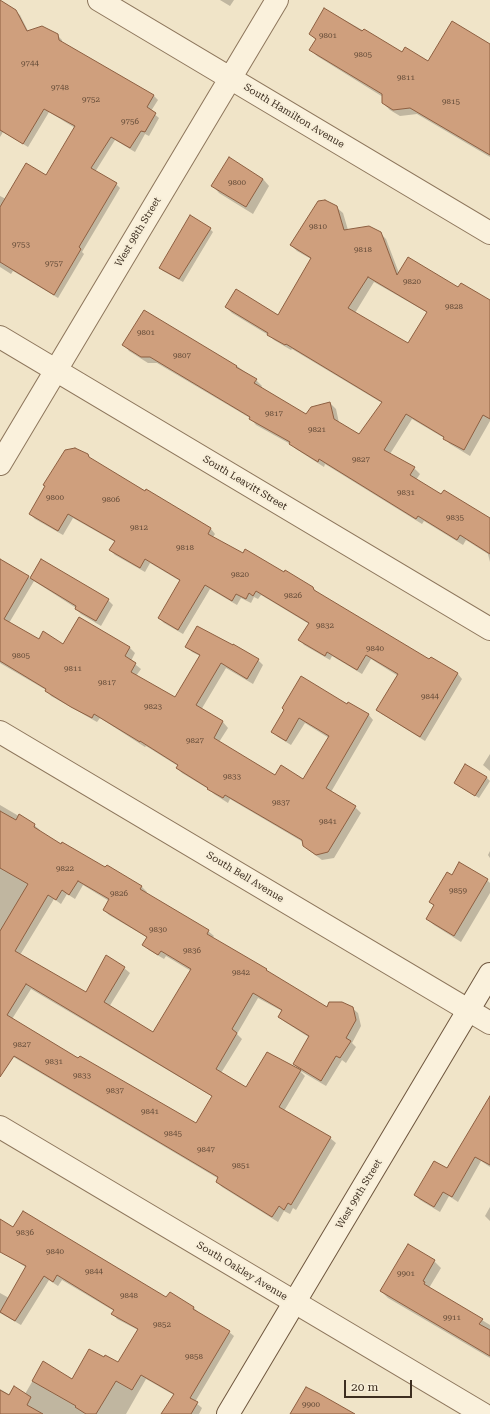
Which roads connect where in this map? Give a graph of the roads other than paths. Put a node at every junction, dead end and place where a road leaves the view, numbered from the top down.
1 (99, 0) edge
2 (277, 0) edge
3 (230, 78) junction
4 (490, 233) edge
5 (0, 338) edge
6 (56, 370) junction
7 (0, 464) edge
8 (490, 629) edge
9 (0, 732) edge
10 (490, 974) edge
11 (469, 1010) junction
12 (490, 1023) edge
13 (0, 1127) edge
14 (294, 1302) junction
15 (228, 1414) edge
16 (483, 1414) edge

1 - 3 street, South Hamilton Avenue
2 - 3 street, West 98th Street
3 - 4 street, South Hamilton Avenue
3 - 6 street, West 98th Street
5 - 6 street, South Leavitt Street
6 - 7 street, West 98th Street
6 - 8 street, South Leavitt Street
9 - 11 street, South Bell Avenue
10 - 11 street, West 99th Street
11 - 12 street, South Bell Avenue
11 - 14 street, West 99th Street
13 - 14 street, South Oakley Avenue
14 - 15 street, West 99th Street
14 - 16 street, South Oakley Avenue

